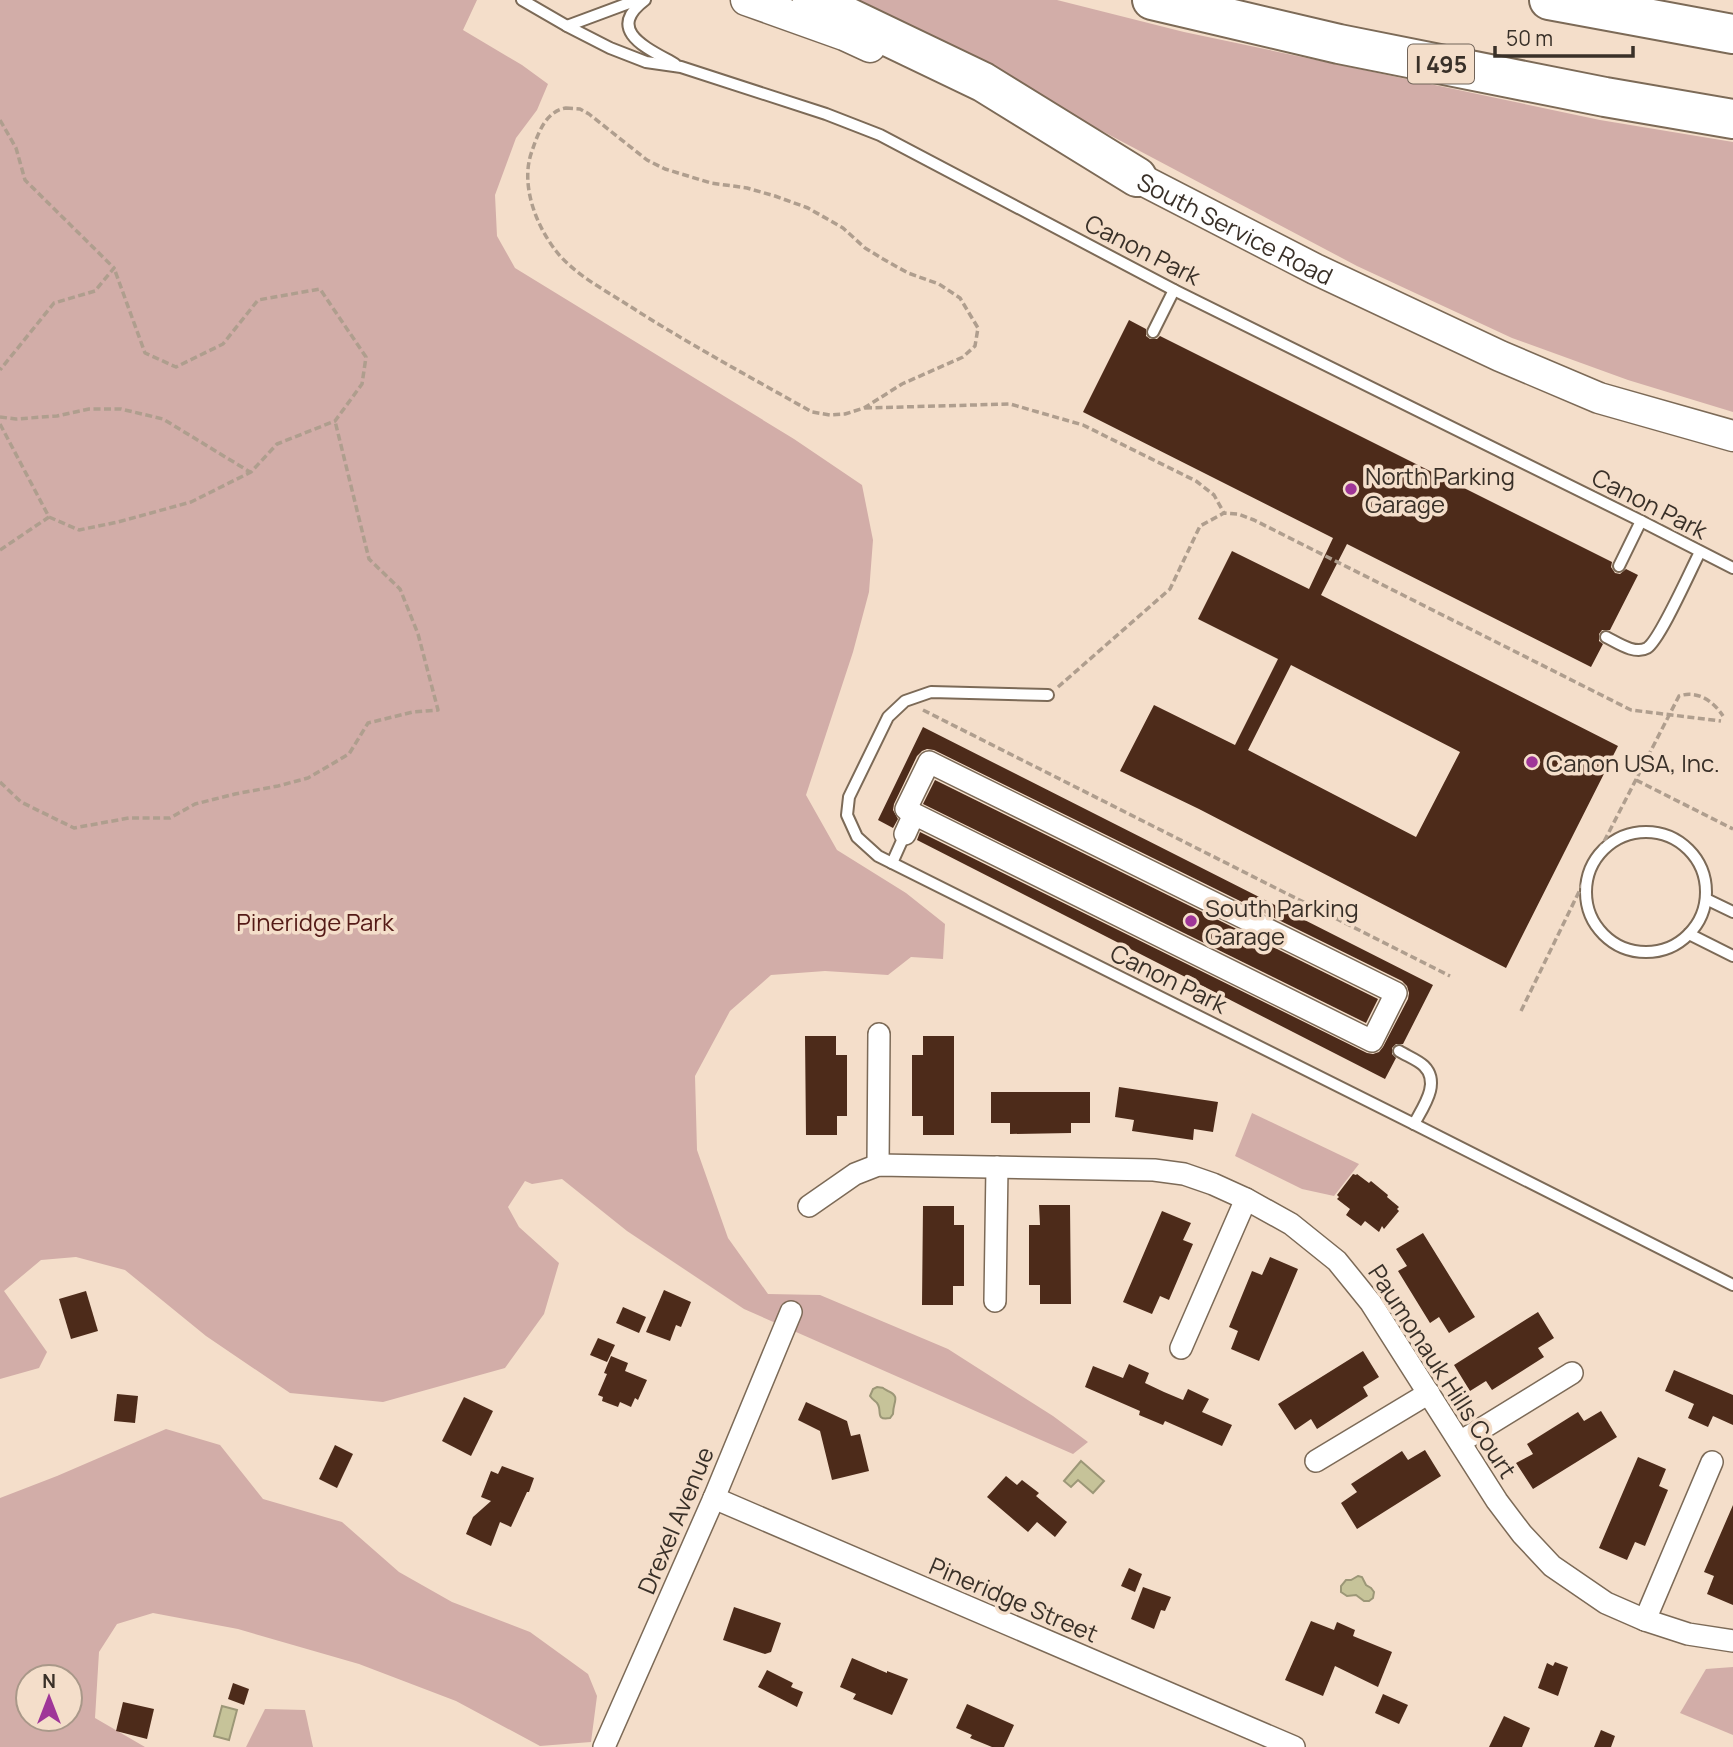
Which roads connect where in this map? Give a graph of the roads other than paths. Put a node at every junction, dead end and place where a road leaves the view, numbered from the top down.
1 (522, 0) edge
2 (637, 0) edge
3 (645, 0) edge
4 (746, 0) edge
5 (812, 0) edge
6 (1152, 0) edge
7 (1549, 0) edge
8 (567, 26) junction
9 (1733, 34) edge
10 (681, 67) junction
11 (1733, 119) edge
12 (1137, 177) junction
13 (1174, 290) junction
14 (1153, 332) dead end
15 (1733, 436) edge
16 (1641, 521) junction
17 (1700, 552) junction
18 (1619, 566) dead end
19 (1733, 568) edge
20 (1606, 638) dead end
21 (1048, 695) road end
22 (914, 814) junction
23 (905, 834) joint
24 (892, 863) junction
25 (1706, 899) junction
26 (1733, 912) edge
27 (1689, 934) junction
28 (1733, 956) edge
29 (879, 1034) dead end
30 (1399, 1051) dead end
31 (1414, 1124) junction
32 (878, 1165) junction
33 (997, 1167) junction
34 (1246, 1199) junction
35 (809, 1206) dead end
36 (1733, 1285) edge
37 (995, 1301) dead end
38 (791, 1312) dead end
39 (1181, 1348) dead end
40 (1572, 1373) dead end
41 (1429, 1393) junction
42 (1460, 1442) junction
43 (1317, 1461) dead end
44 (1712, 1462) dead end
45 (714, 1498) junction
46 (1645, 1620) junction
47 (1733, 1641) edge
48 (604, 1747) edge
49 (1294, 1747) edge

1 - 8 lane, Canon Park
2 - 8 lane
3 - 10 lane
4 - 12 main road, South Service Road
5 - 12 highway
6 - 11 highway, I 495
7 - 9 highway
8 - 10 lane, Canon Park
10 - 13 lane, Canon Park
12 - 15 main road, South Service Road
13 - 14 lane
13 - 16 lane, Canon Park
16 - 17 lane, Canon Park
16 - 18 lane
17 - 19 lane, Canon Park
17 - 20 lane
21 - 24 lane, Canon Park
22 - 22 street
22 - 23 street
23 - 24 lane
24 - 31 lane, Canon Park
25 - 26 lane
25 - 27 lane
25 - 27 lane
27 - 28 lane
29 - 32 street
30 - 31 lane
31 - 36 lane, Canon Park
32 - 33 street, Paumonauk Hills Court
32 - 35 street, Paumonauk Hills Court
33 - 34 street, Paumonauk Hills Court
33 - 37 street
34 - 39 street
34 - 41 street, Paumonauk Hills Court
38 - 45 street, Drexel Avenue
40 - 42 street
41 - 42 street, Paumonauk Hills Court
41 - 43 street
42 - 46 street, Paumonauk Hills Court
44 - 46 street
45 - 48 street, Drexel Avenue
45 - 49 street, Pineridge Street
46 - 47 street, Paumonauk Hills Court

